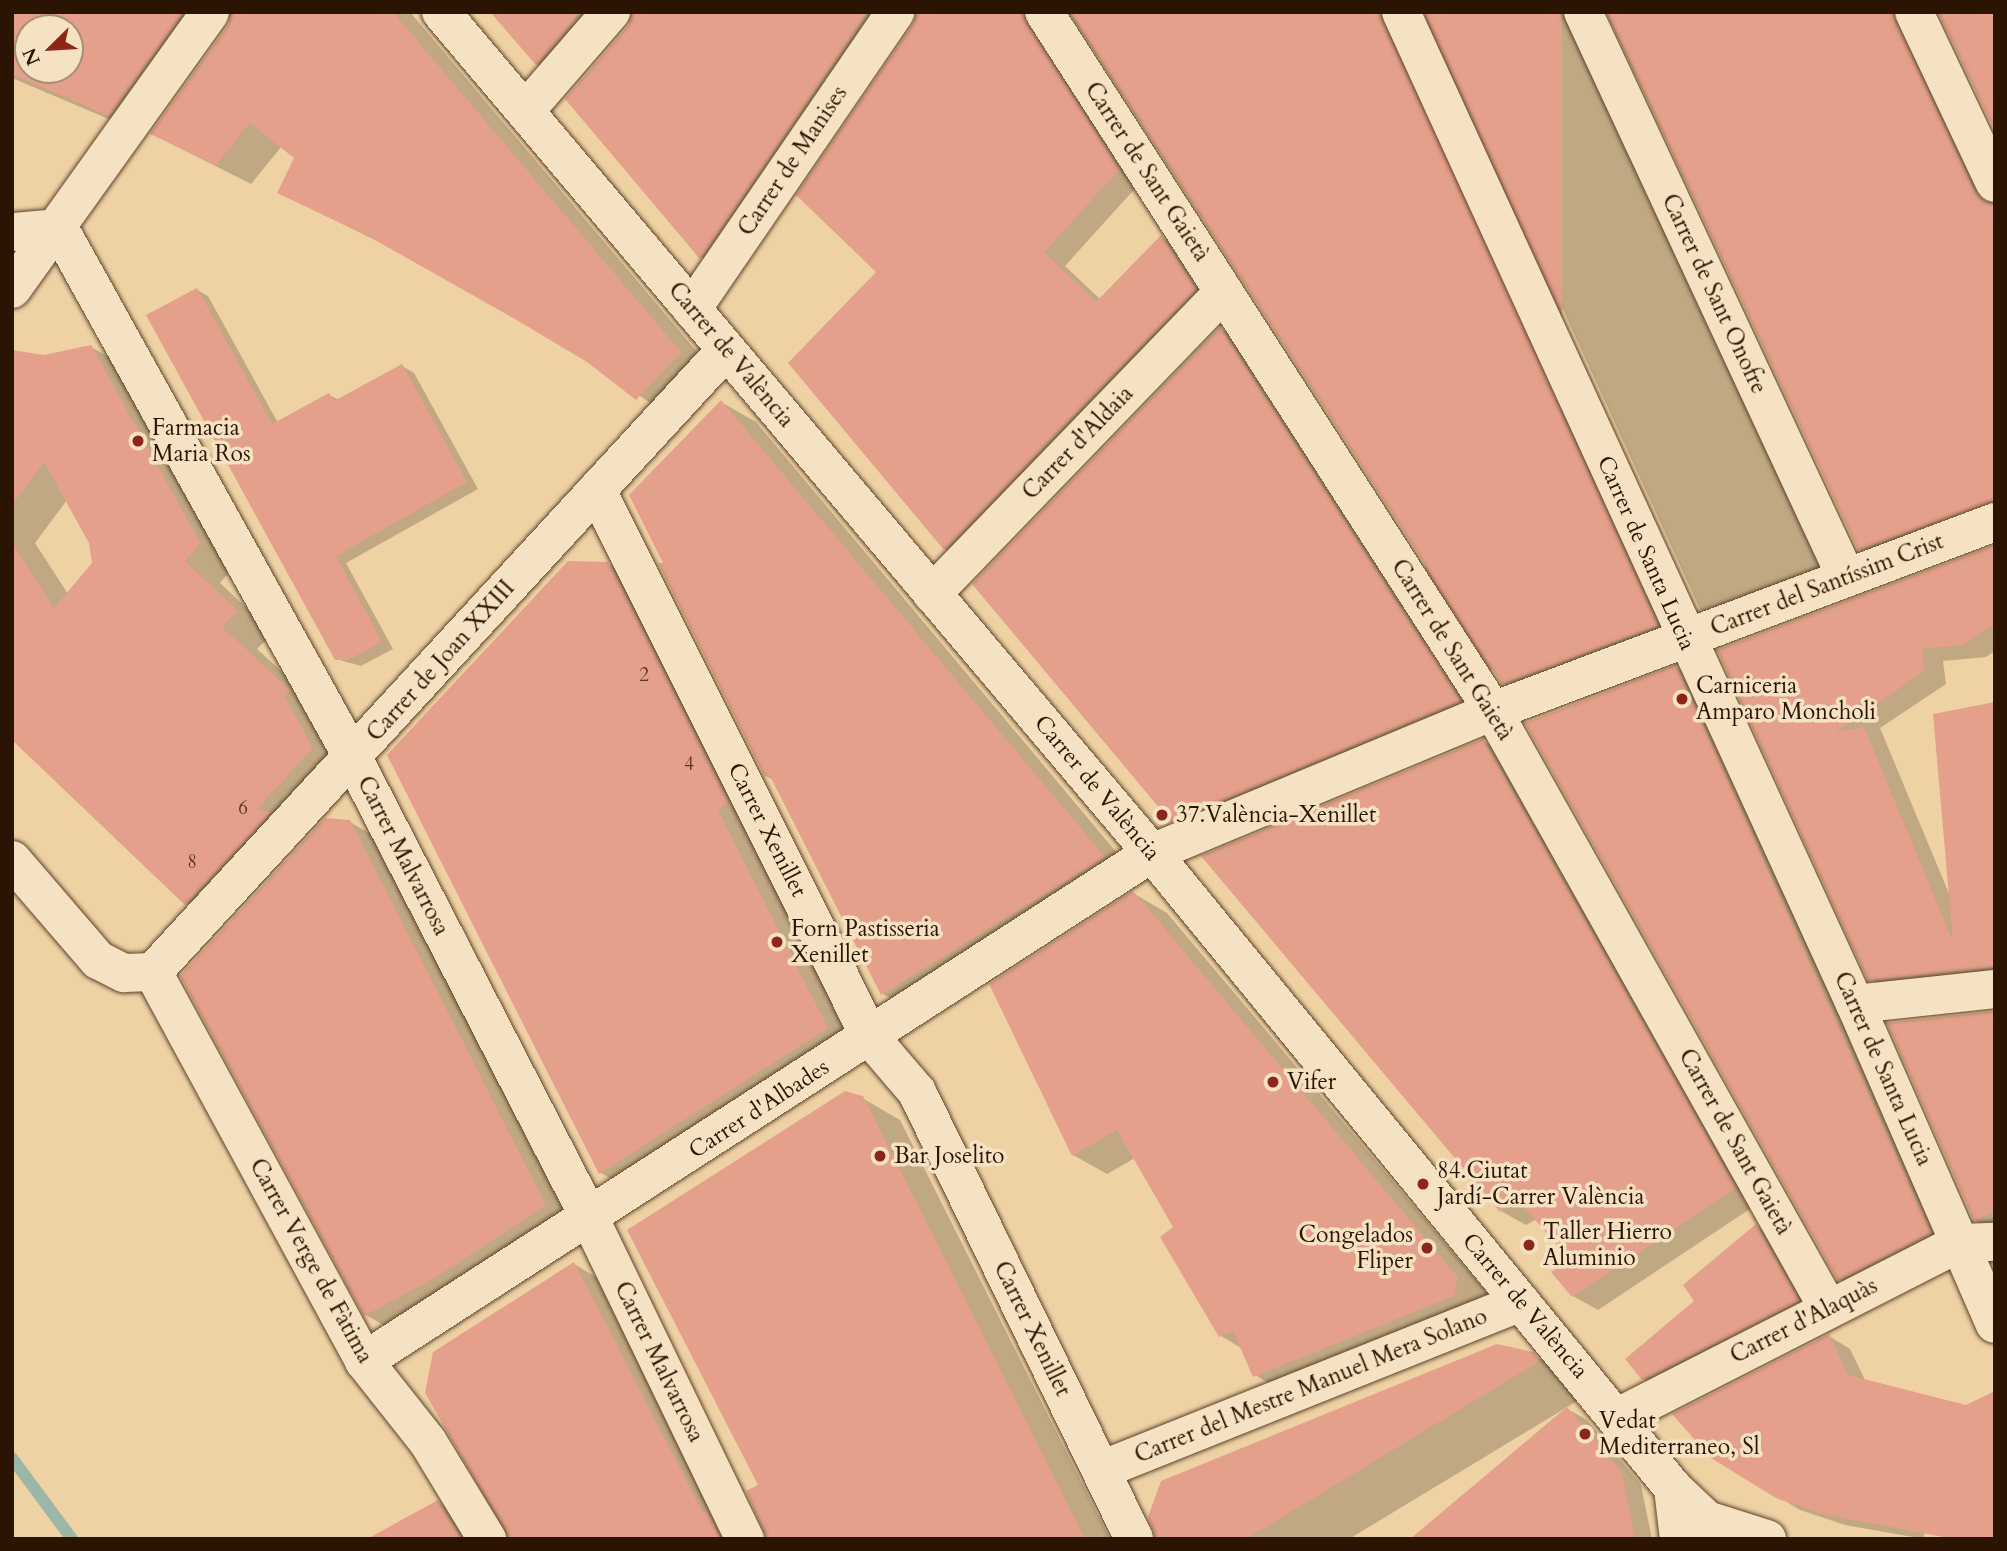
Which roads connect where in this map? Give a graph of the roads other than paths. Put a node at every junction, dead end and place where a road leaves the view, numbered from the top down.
1 (210, 12) edge
2 (441, 12) edge
3 (611, 12) edge
4 (895, 12) edge
5 (1044, 12) edge
6 (1401, 12) edge
7 (1583, 12) edge
8 (1914, 12) edge
9 (526, 110) junction
10 (1995, 183) edge
11 (59, 228) junction
12 (12, 232) edge
13 (12, 289) edge
14 (1224, 292) junction
15 (692, 309) junction
16 (726, 350) junction
17 (597, 490) junction
18 (1995, 522) edge
19 (1846, 576) junction
20 (932, 594) junction
21 (1685, 639) junction
22 (1493, 711) junction
23 (353, 758) junction
24 (1152, 853) junction
25 (12, 860) edge
26 (153, 972) junction
27 (1995, 989) edge
28 (1854, 1004) junction
29 (870, 1037) junction
30 (590, 1219) junction
31 (1978, 1242) edge
32 (1521, 1302) junction
33 (1828, 1308) junction
34 (1995, 1324) edge
35 (364, 1361) junction
36 (1618, 1417) junction
37 (1101, 1470) junction
38 (1673, 1488) junction
39 (487, 1539) edge
40 (745, 1539) edge
41 (1134, 1539) edge
42 (1679, 1539) edge
43 (1767, 1539) edge

1 - 11 street
2 - 9 street, Carrer de València
3 - 9 street
4 - 15 street, Carrer de Manises
5 - 14 street, Carrer de Sant Gaietà
6 - 21 street, Carrer de Santa Lucia
7 - 19 street, Carrer de Sant Onofre
8 - 10 street
9 - 15 street, Carrer de València
11 - 12 street
11 - 13 street
11 - 23 street, Carrer Malvarrosa
14 - 20 street, Carrer d'Aldaia
14 - 22 street, Carrer de Sant Gaietà
15 - 16 street, Carrer de València
16 - 17 street, Carrer de Joan XXIII
16 - 20 street, Carrer de València
17 - 23 street, Carrer de Joan XXIII
17 - 29 street, Carrer Xenillet
18 - 19 street, Carrer del Santíssim Crist
19 - 21 street, Carrer del Santíssim Crist
20 - 24 street, Carrer de València
21 - 22 street, Carrer del Santíssim Crist
21 - 28 street, Carrer de Santa Lucia
22 - 24 street, Carrer del Santíssim Crist
22 - 33 street, Carrer de Sant Gaietà
23 - 26 street, Carrer de Joan XXIII
23 - 30 street, Carrer Malvarrosa
24 - 29 street, Carrer d'Albades
24 - 32 street, Carrer de València
25 - 26 street
26 - 35 street, Carrer Verge de Fàtima
27 - 28 street
28 - 31 street, Carrer de Santa Lucia
29 - 30 street, Carrer d'Albades
29 - 37 street, Carrer Xenillet
30 - 35 street, Carrer d'Albades
30 - 40 street, Carrer Malvarrosa
31 - 33 street, Carrer d'Alaquàs
31 - 34 street, Carrer de Santa Lucia
32 - 36 street, Carrer de València
32 - 37 street, Carrer del Mestre Manuel Mera Solano
33 - 36 street, Carrer d'Alaquàs
35 - 39 street, Carrer Verge de Fàtima
36 - 38 street, Carrer de València
37 - 41 street, Carrer Xenillet
38 - 42 street
38 - 43 street, Carrer de València

